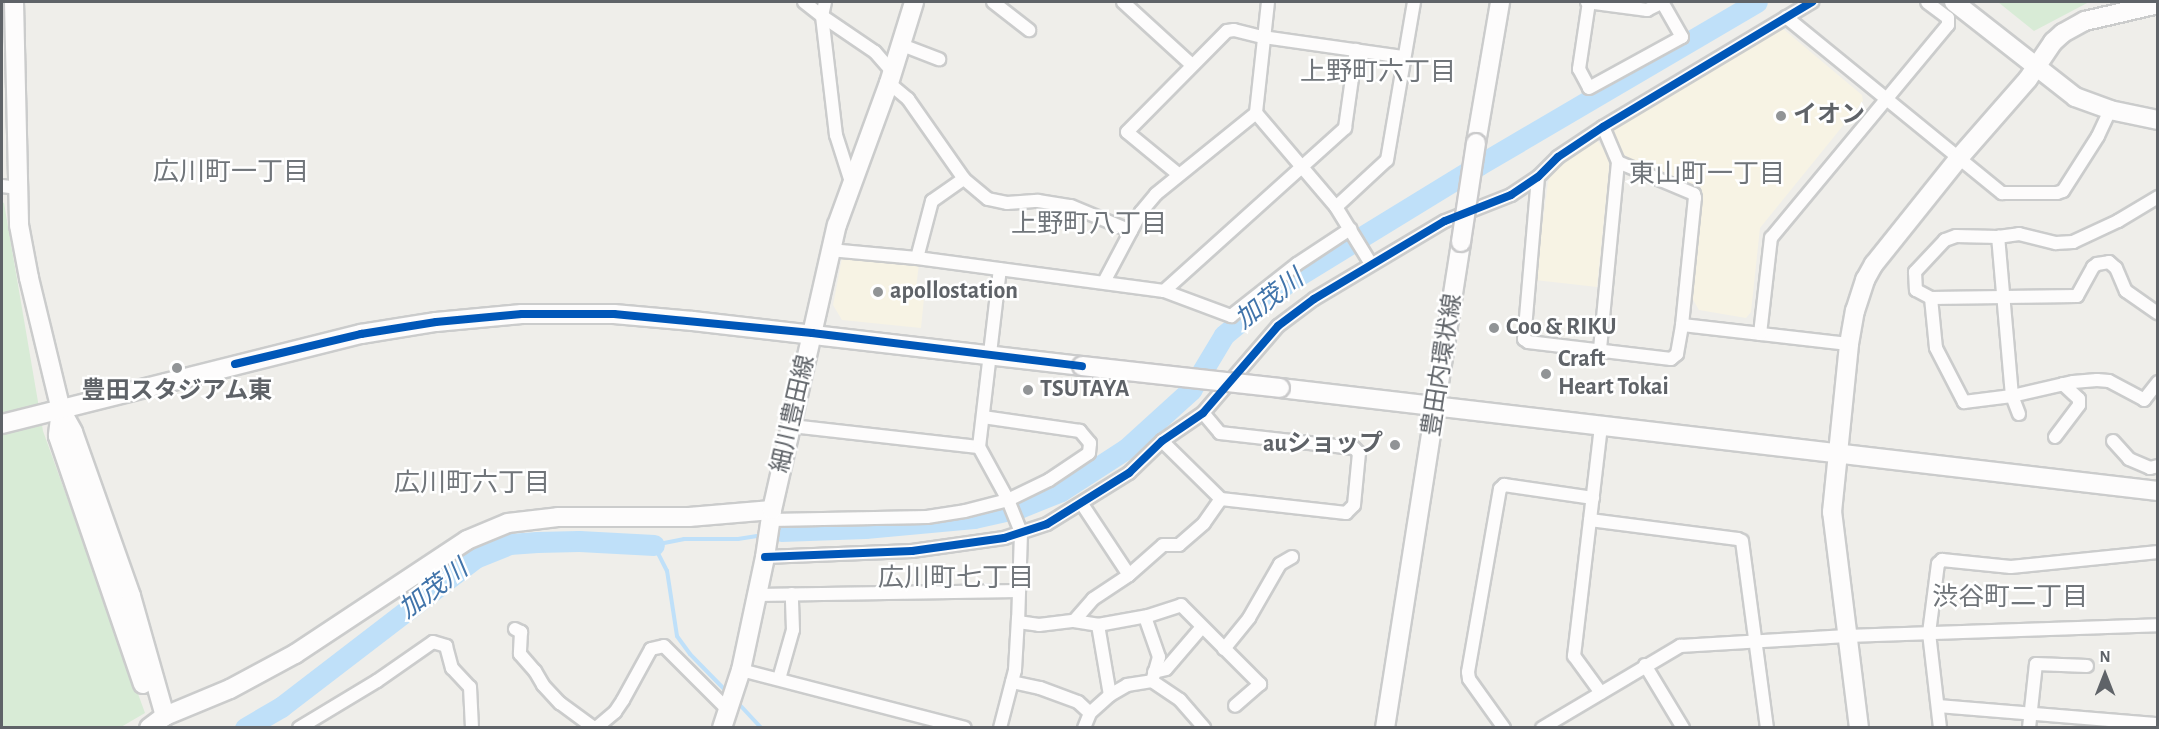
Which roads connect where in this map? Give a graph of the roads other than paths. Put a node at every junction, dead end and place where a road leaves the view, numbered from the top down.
1 (14, 2) edge
2 (804, 2) edge
3 (825, 2) edge
4 (914, 2) edge
5 (993, 2) edge
6 (1268, 2) edge
7 (1414, 2) edge
8 (1500, 2) edge
9 (1588, 2) edge
10 (1663, 2) edge
11 (1812, 2) edge
12 (1927, 2) edge
13 (1954, 2) edge
14 (1131, 4) edge
15 (2157, 4) edge
16 (822, 16) junction
17 (1786, 17) junction
18 (1029, 30) dead end
19 (1263, 37) junction
20 (902, 45) junction
21 (1356, 50) junction
22 (1404, 57) junction
23 (939, 59) dead end
24 (1192, 65) junction
25 (2035, 68) junction
26 (891, 78) junction
27 (1888, 100) junction
28 (2110, 110) junction
29 (1256, 113) junction
30 (2157, 120) edge
31 (1603, 127) junction
32 (1958, 159) junction
33 (1618, 162) junction
34 (1303, 168) junction
35 (1178, 174) junction
36 (1538, 177) junction
37 (964, 179) junction
38 (851, 182) junction
39 (10, 187) edge
40 (2157, 196) edge
41 (1336, 207) junction
42 (1350, 229) junction
43 (1131, 231) junction
44 (1998, 237) junction
45 (830, 250) junction
46 (917, 258) junction
47 (1371, 264) junction
48 (1000, 269) junction
49 (1104, 282) junction
50 (1164, 291) junction
51 (2003, 295) junction
52 (1931, 298) junction
53 (2157, 313) edge
54 (1682, 325) junction
55 (812, 333) junction
56 (1760, 334) junction
57 (1849, 345) junction
58 (1600, 349) junction
59 (990, 356) junction
60 (2157, 382) edge
61 (2063, 384) junction
62 (2012, 396) junction
63 (1436, 408) junction
64 (61, 410) junction
65 (1203, 413) junction
66 (2019, 414) dead end
67 (983, 417) junction
68 (2, 424) edge
69 (791, 426) junction
70 (1601, 426) junction
71 (2055, 437) dead end
72 (1162, 441) junction
73 (2112, 441) dead end
74 (979, 447) junction
75 (1837, 454) junction
76 (2157, 466) edge
77 (2157, 491) edge
78 (1593, 498) junction
79 (1221, 499) junction
80 (1008, 500) junction
81 (1082, 504) junction
82 (771, 517) junction
83 (1590, 520) junction
84 (1021, 533) junction
85 (2157, 552) edge
86 (765, 557) junction
87 (1292, 557) dead end
88 (1129, 575) junction
89 (1019, 591) junction
90 (792, 594) junction
91 (757, 595) junction
92 (1145, 617) junction
93 (1018, 618) junction
94 (1074, 621) junction
95 (1098, 625) junction
96 (2157, 625) edge
97 (1202, 627) junction
98 (515, 629) dead end
99 (1929, 633) junction
100 (1847, 636) junction
101 (1756, 642) junction
102 (1224, 649) junction
103 (1645, 665) junction
104 (2087, 666) dead end
105 (741, 670) junction
106 (1153, 677) junction
107 (779, 679) junction
108 (1012, 682) junction
109 (1601, 693) junction
110 (1110, 695) junction
111 (1235, 706) dead end
112 (1938, 706) junction
113 (1090, 713) junction
114 (2031, 713) junction
115 (726, 719) edge
116 (2157, 724) edge
117 (159, 725) edge
118 (299, 728) edge
119 (472, 728) edge
120 (595, 728) edge
121 (965, 728) edge
122 (1000, 728) edge
123 (1084, 728) edge
124 (1204, 728) edge
125 (1385, 728) edge
126 (1504, 728) edge
127 (1542, 728) edge
128 (1683, 728) edge
129 (1767, 728) edge
130 (1858, 728) edge
131 (1940, 728) edge
132 (2029, 728) edge

1 - 39 street
2 - 16 street
3 - 16 street
4 - 20 street, 細川豊田線
5 - 18 street
6 - 19 street
7 - 22 street
8 - 63 street, 豊田内環状線, bridge
9 - 10 street
9 - 10 street
11 - 17 street
12 - 27 street
13 - 25 street
14 - 24 street
15 - 25 street
16 - 26 street
16 - 38 street
17 - 27 street
17 - 31 street
19 - 21 street
19 - 24 street
19 - 29 street
20 - 23 street
20 - 26 street, 細川豊田線
21 - 22 street
21 - 34 street
22 - 41 street
24 - 35 street
25 - 28 street
25 - 32 street
26 - 37 street
26 - 38 street, 細川豊田線
27 - 32 street
27 - 56 street
28 - 30 street
28 - 32 street
29 - 34 street
29 - 35 street
31 - 33 street
31 - 36 street
32 - 57 street
33 - 54 street
33 - 58 street
34 - 41 street
34 - 50 street
35 - 43 street
36 - 47 street
36 - 58 street
37 - 43 street
37 - 46 street
38 - 45 street, 細川豊田線
39 - 64 street
40 - 44 street
41 - 42 street
42 - 47 street
42 - 50 street
43 - 49 street
44 - 51 street
44 - 52 street
45 - 46 street
45 - 55 street, 細川豊田線
46 - 48 street
47 - 65 street
48 - 49 street
48 - 59 street
49 - 50 street
51 - 52 street
51 - 53 street
51 - 62 street
52 - 62 street
54 - 56 street
54 - 58 street
55 - 59 street
55 - 64 street
55 - 69 street, 細川豊田線
56 - 57 street
57 - 75 street
59 - 63 street, bridge
59 - 67 street
60 - 61 street
61 - 62 street
61 - 71 street
62 - 66 street
63 - 70 street
63 - 125 street, 豊田内環状線
64 - 68 street
64 - 117 street
65 - 72 street
65 - 79 street
67 - 74 street
67 - 80 street
69 - 74 street
69 - 82 street, 細川豊田線
70 - 75 street
70 - 78 street
72 - 79 street
72 - 81 street
73 - 76 street
74 - 80 street
75 - 77 street
75 - 100 street
78 - 83 street
78 - 126 street
79 - 88 street
80 - 82 street
80 - 84 street
81 - 84 street
81 - 88 street
82 - 86 street, 細川豊田線
82 - 117 street
83 - 101 street
83 - 109 street
84 - 86 street
84 - 89 street
85 - 99 street
86 - 91 street, 細川豊田線
87 - 102 street
88 - 94 street
89 - 90 street
89 - 93 street
90 - 91 street
90 - 107 street
91 - 105 street, 細川豊田線
92 - 95 street
92 - 97 street
92 - 106 street
93 - 94 street
93 - 108 street
94 - 95 street
95 - 110 street
96 - 99 street
97 - 102 street
97 - 106 street
98 - 120 street
99 - 100 street
99 - 112 street
100 - 101 street
100 - 130 street
101 - 103 street
101 - 129 street
102 - 111 street
103 - 109 street
103 - 128 street
104 - 114 street
105 - 107 street
105 - 115 street, 細川豊田線
106 - 110 street
106 - 124 street
107 - 121 street
108 - 113 street
108 - 122 street
109 - 127 street
110 - 113 street
112 - 114 street
112 - 131 street
113 - 123 street
114 - 116 street
114 - 132 street
115 - 120 street
118 - 119 street

